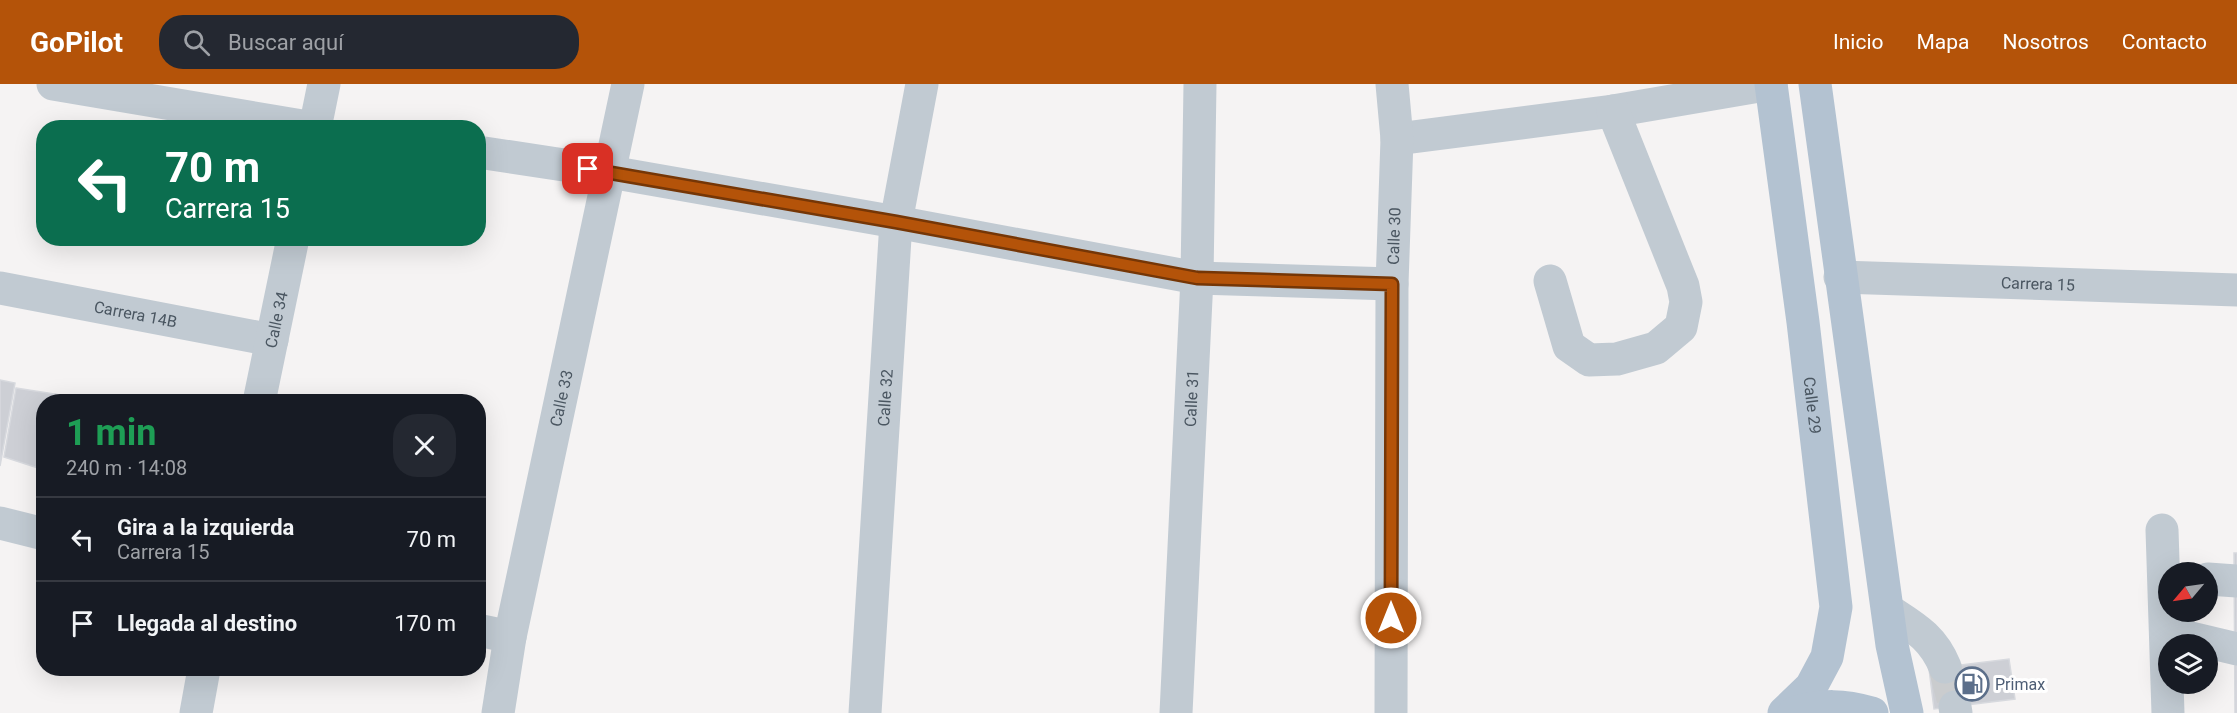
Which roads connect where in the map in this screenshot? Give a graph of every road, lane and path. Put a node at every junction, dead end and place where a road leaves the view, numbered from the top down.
1 (53, 84) edge
2 (324, 84) edge
3 (628, 84) edge
4 (922, 84) edge
5 (1200, 84) edge
6 (1392, 84) edge
7 (1771, 84) edge
8 (1815, 84) edge
9 (1613, 111) junction
10 (267, 120) edge
11 (317, 120) edge
12 (1397, 140) junction
13 (486, 153) edge
14 (609, 172) junction
15 (896, 222) junction
16 (291, 246) edge
17 (1840, 277) junction
18 (1197, 278) junction
19 (1550, 281) dead end
20 (1392, 284) junction
21 (0, 288) edge
22 (2237, 290) edge
23 (272, 340) junction
24 (261, 394) edge
25 (0, 523) edge
26 (2162, 530) dead end
27 (36, 532) edge
28 (2165, 562) edge
29 (2218, 580) edge
30 (2237, 581) edge
31 (1888, 610) junction
32 (2166, 622) edge
33 (2166, 632) junction
34 (494, 633) edge
35 (2237, 648) edge
36 (1945, 667) tunnel mouth
37 (203, 676) edge
38 (196, 713) edge
39 (498, 713) edge
40 (865, 713) edge
41 (1176, 713) edge
42 (1391, 713) edge
43 (1784, 713) edge
44 (1794, 713) edge
45 (1872, 713) edge
46 (1907, 713) edge
47 (2168, 713) edge

1 - 10 street
2 - 11 street
3 - 14 street, Calle 33
4 - 15 street, Calle 32
5 - 18 street, Calle 31
6 - 12 street, Calle 30
7 - 9 street
7 - 43 main road, Calle 29
8 - 17 main road
9 - 12 street
9 - 19 street
12 - 20 street, Calle 30
13 - 14 street
14 - 15 street
14 - 34 street, Calle 33
15 - 18 street
15 - 40 street, Calle 32
16 - 23 street, Calle 34
17 - 22 street, Carrera 15
17 - 31 main road
18 - 20 street
18 - 41 street, Calle 31
20 - 42 street, Calle 30
21 - 23 street, Carrera 14B
23 - 24 street, Calle 34
25 - 27 street
26 - 28 street
29 - 30 street
31 - 36 street
31 - 46 main road
32 - 33 street
33 - 35 street
33 - 47 street
34 - 39 street, Calle 33
37 - 38 street
44 - 45 main road

